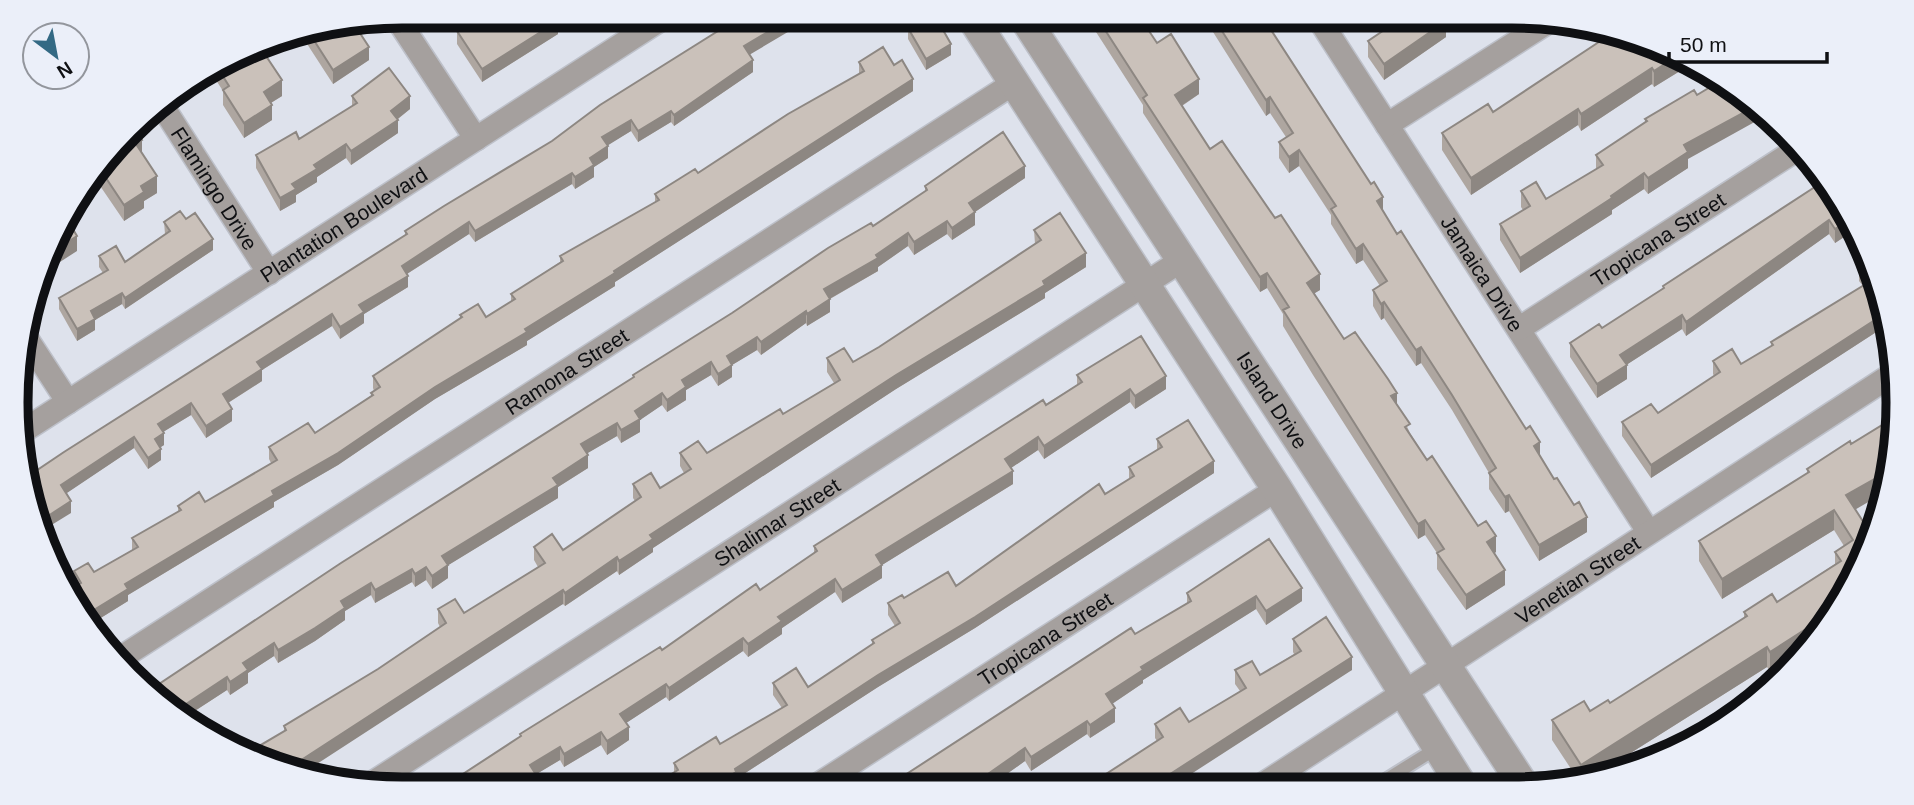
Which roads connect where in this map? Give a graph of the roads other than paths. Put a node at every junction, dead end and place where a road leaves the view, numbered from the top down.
1 (403, 28) edge
2 (647, 28) edge
3 (979, 28) edge
4 (1031, 28) edge
5 (1325, 28) edge
6 (1537, 29) edge
7 (1014, 83) junction
8 (166, 112) edge
9 (1387, 125) junction
10 (476, 139) junction
11 (1791, 153) edge
12 (1182, 260) junction
13 (269, 272) junction
14 (1144, 284) junction
15 (1520, 328) junction
16 (32, 347) edge
17 (1885, 379) edge
18 (68, 402) junction
19 (29, 427) edge
20 (1277, 489) junction
21 (1648, 531) junction
22 (126, 654) edge
23 (1446, 667) junction
24 (1404, 693) junction
25 (1437, 748) junction
26 (1291, 766) junction
27 (383, 776) edge
28 (830, 777) edge
29 (1274, 777) edge
30 (1298, 777) edge
31 (1402, 777) edge
32 (1455, 777) edge
33 (1518, 777) edge

1 - 10 street
2 - 10 street, Plantation Boulevard
3 - 7 street
4 - 12 street, Island Drive
5 - 9 street, Jamaica Drive
6 - 9 street
7 - 14 street
7 - 22 street, Ramona Street
8 - 13 street, Flamingo Drive
9 - 15 street, Jamaica Drive
10 - 13 street, Plantation Boulevard
11 - 15 street, Tropicana Street
12 - 14 street, Shalimar Street
12 - 23 street, Island Drive
13 - 18 street, Plantation Boulevard
14 - 20 street
14 - 27 street, Shalimar Street
15 - 21 street, Jamaica Drive
16 - 18 street
17 - 21 street, Venetian Street
18 - 19 street, Plantation Boulevard
20 - 24 street
20 - 28 street, Tropicana Street
21 - 23 street, Venetian Street
23 - 24 street, Venetian Street
23 - 33 street, Island Drive
24 - 25 street
24 - 26 street, Venetian Street
25 - 31 lane
25 - 32 street
26 - 29 street, Venetian Street
26 - 30 lane

